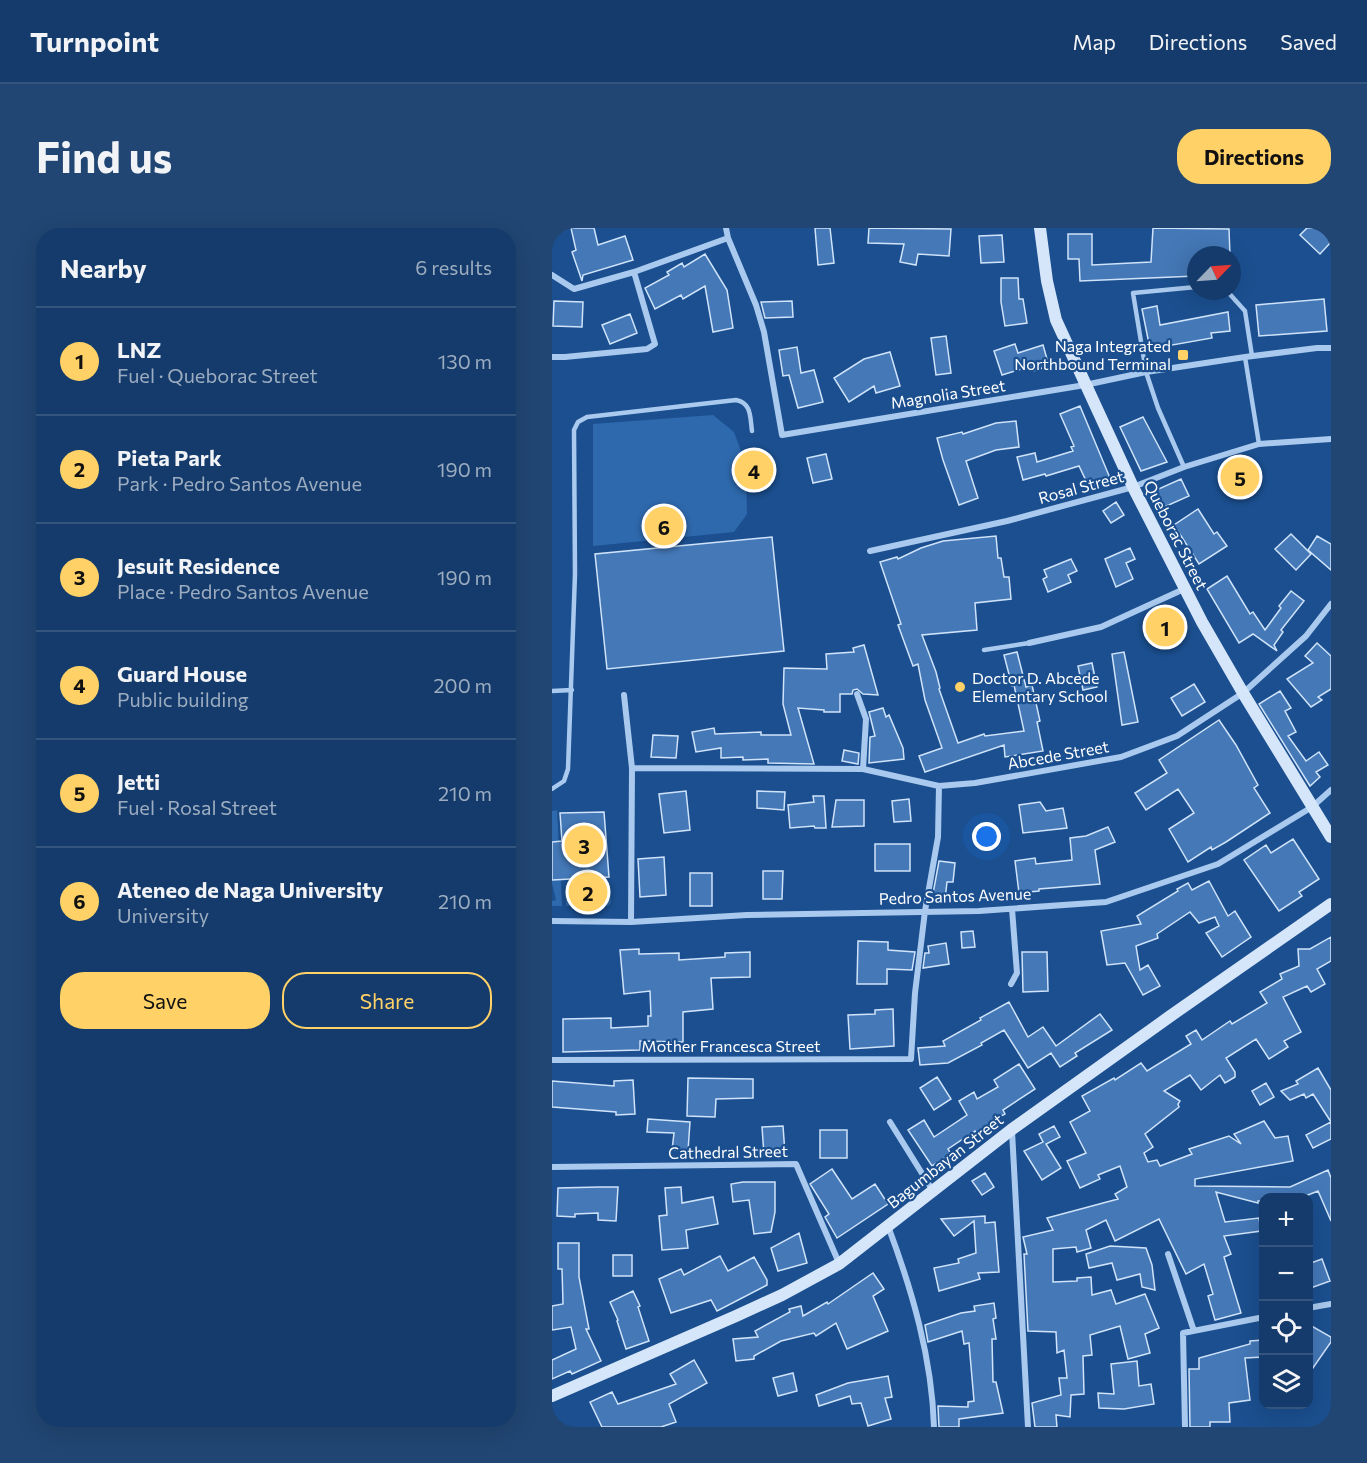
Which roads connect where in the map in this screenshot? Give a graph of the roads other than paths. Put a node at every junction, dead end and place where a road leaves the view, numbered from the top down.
1 (726, 228) edge
2 (1040, 228) edge
3 (728, 238) junction
4 (634, 272) junction
5 (552, 274) edge
6 (1187, 287) edge
7 (1236, 300) edge
8 (1331, 348) edge
9 (1249, 356) junction
10 (552, 357) edge
11 (1146, 372) junction
12 (1085, 385) junction
13 (752, 431) dead end
14 (1331, 439) edge
15 (1259, 444) junction
16 (1184, 466) junction
17 (1133, 488) junction
18 (870, 551) dead end
19 (1184, 589) junction
20 (1331, 604) edge
21 (1029, 643) joint
22 (984, 650) dead end
23 (572, 690) junction
24 (552, 691) edge
25 (857, 693) dead end
26 (1243, 693) junction
27 (624, 695) dead end
28 (632, 768) junction
29 (863, 769) junction
30 (939, 786) junction
31 (552, 789) edge
32 (1331, 790) edge
33 (1312, 807) junction
34 (1331, 837) edge
35 (1331, 903) edge
36 (1012, 909) junction
37 (925, 911) junction
38 (552, 921) edge
39 (631, 922) junction
40 (1011, 984) dead end
41 (552, 1060) edge
42 (890, 1122) dead end
43 (1011, 1130) junction
44 (552, 1167) edge
45 (933, 1191) junction
46 (888, 1226) junction
47 (1168, 1254) dead end
48 (839, 1264) junction
49 (1331, 1304) edge
50 (1313, 1307) edge
51 (1259, 1318) edge
52 (1194, 1331) junction
53 (552, 1396) edge
54 (934, 1427) edge
55 (1028, 1427) edge
56 (1185, 1427) edge

1 - 3 street
2 - 12 main road, Queborac Street
3 - 4 street
3 - 12 street, Magnolia Street
4 - 5 street
4 - 10 street
6 - 11 lane
7 - 9 lane
8 - 9 street, Magnolia Street
9 - 11 street, Magnolia Street
9 - 15 lane
11 - 12 street, Magnolia Street
11 - 16 lane
12 - 17 main road, Queborac Street
13 - 23 lane
14 - 15 street, Rosal Street
15 - 16 street, Rosal Street
16 - 17 street, Rosal Street
17 - 18 street, Rosal Street
17 - 19 main road, Queborac Street
19 - 21 street
19 - 26 main road, Queborac Street
20 - 26 street, Abcede Street
21 - 22 lane
23 - 24 lane
23 - 31 lane
25 - 29 street
26 - 30 street, Abcede Street
26 - 33 main road, Queborac Street
27 - 28 street
28 - 29 street, Abcede Street
28 - 39 street
29 - 30 street, Abcede Street
30 - 37 street
32 - 33 street, Pedro Santos Avenue
33 - 34 main road, Queborac Street
33 - 36 street, Pedro Santos Avenue
35 - 43 main road, Bagumbayan Street
36 - 37 street, Pedro Santos Avenue
36 - 40 street
37 - 39 street, Pedro Santos Avenue
37 - 41 street, Mother Francesca Street
38 - 39 street, Pedro Santos Avenue
42 - 45 street
43 - 45 main road, Bagumbayan Street
43 - 55 street
44 - 48 street, Cathedral Street
45 - 46 main road, Bagumbayan Street
46 - 48 main road, Bagumbayan Street
46 - 54 street
47 - 52 street
48 - 53 main road, Bagumbayan Street
49 - 50 street
51 - 52 street
52 - 56 street

